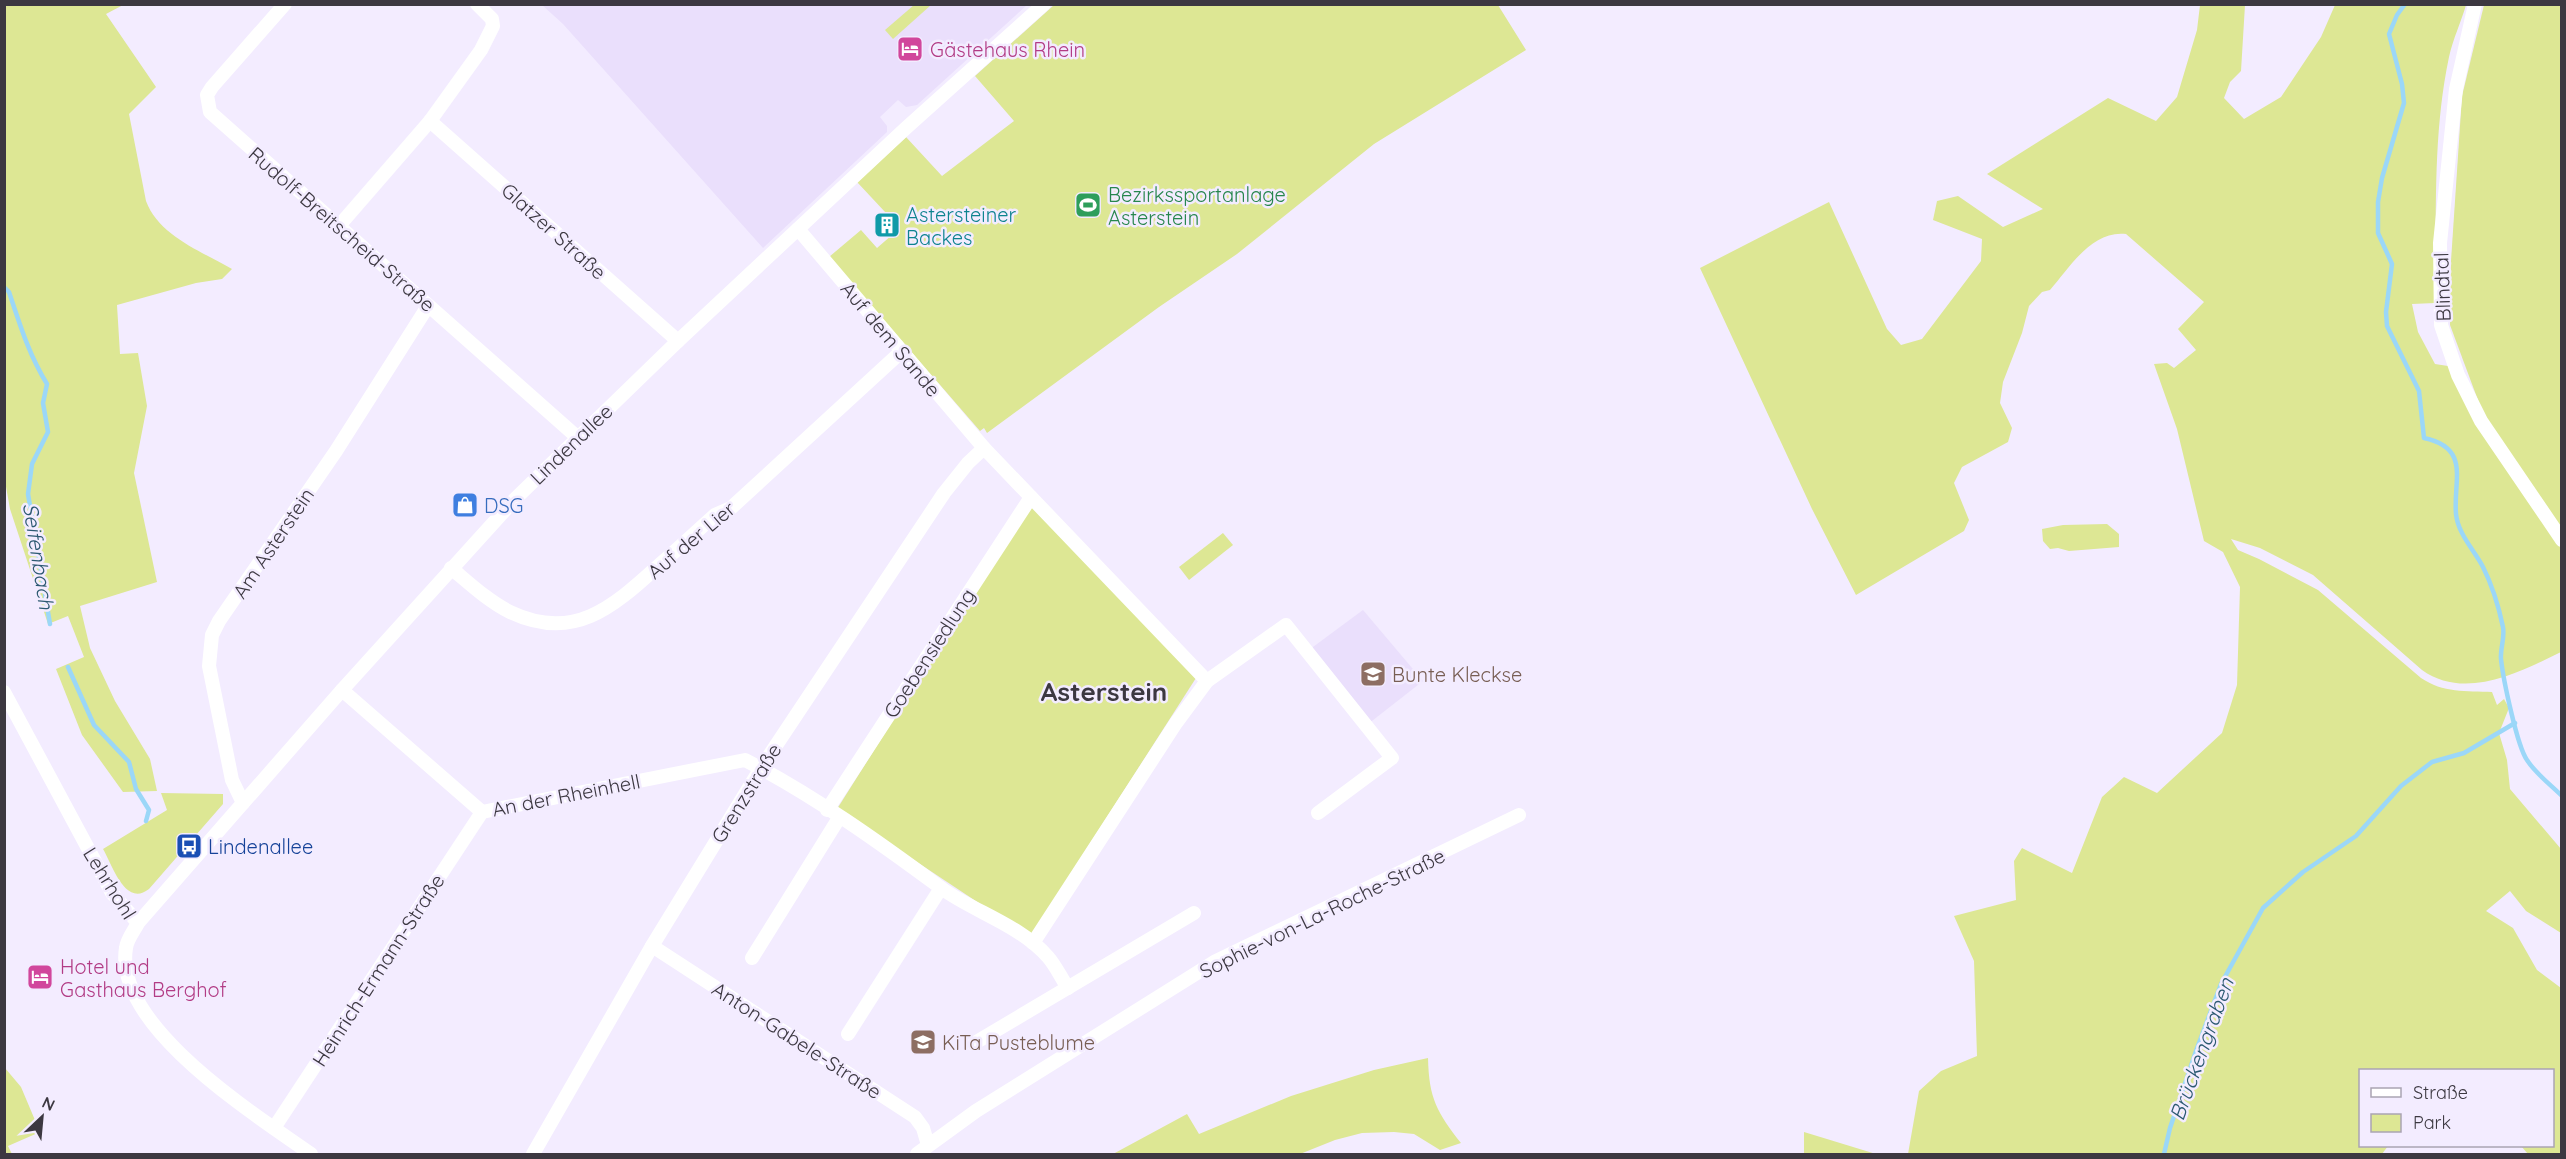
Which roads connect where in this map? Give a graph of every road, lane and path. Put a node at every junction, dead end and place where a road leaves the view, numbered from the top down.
1 (285, 4) edge
2 (477, 4) edge
3 (1044, 4) edge
4 (2475, 4) edge
5 (430, 121) junction
6 (338, 227) junction
7 (798, 229) junction
8 (428, 306) junction
9 (678, 341) junction
10 (903, 351) junction
11 (577, 437) junction
12 (984, 448) junction
13 (1031, 497) junction
14 (2562, 540) edge
15 (451, 568) junction
16 (1207, 681) junction
17 (342, 690) junction
18 (6, 696) edge
19 (761, 768) junction
20 (243, 803) junction
21 (827, 810) junction
22 (482, 812) junction
23 (1318, 813) dead end
24 (1519, 815) dead end
25 (839, 818) junction
26 (941, 888) junction
27 (1194, 913) dead end
28 (138, 923) junction
29 (1033, 943) junction
30 (652, 946) junction
31 (752, 958) dead end
32 (1068, 988) junction
33 (848, 1034) dead end
34 (973, 1044) dead end
35 (274, 1128) junction
36 (928, 1145) junction
37 (311, 1155) edge
38 (532, 1155) edge
39 (917, 1155) edge

1 - 6 street, Rudolf-Breitscheid-Straße
2 - 5 street
3 - 7 street, Lindenallee
4 - 14 street, Blindtal
5 - 6 street
5 - 9 street, Glatzer Straße
6 - 8 street, Rudolf-Breitscheid-Straße
7 - 9 street, Lindenallee
7 - 10 street, Auf dem Sande
8 - 11 street, Rudolf-Breitscheid-Straße
8 - 20 street, Am Asterstein
9 - 11 street, Lindenallee
10 - 12 street, Auf dem Sande
10 - 15 street, Auf der Lier
11 - 15 street, Lindenallee
12 - 13 street
12 - 19 street, Grenzstraße
13 - 16 street
13 - 21 street, Goebensiedlung
15 - 17 street, Lindenallee
16 - 23 street
16 - 29 street
17 - 20 street, Lindenallee
17 - 22 street, An der Rheinhell
18 - 28 street, Lehrhohl
19 - 21 street
19 - 22 street, An der Rheinhell
19 - 30 street, Grenzstraße
20 - 28 street, Lindenallee
21 - 25 street
22 - 35 street, Heinrich-Ermann-Straße
24 - 36 street, Sophie-von-La-Roche-Straße
25 - 26 street
25 - 31 street
26 - 29 street
26 - 33 street, Anton-Gabele-Straße
27 - 32 street
28 - 35 street, Lehrhohl
29 - 32 street
30 - 36 street, Anton-Gabele-Straße
30 - 38 street, Grenzstraße
32 - 34 street
35 - 37 street, Lehrhohl
36 - 39 street, Sophie-von-La-Roche-Straße

